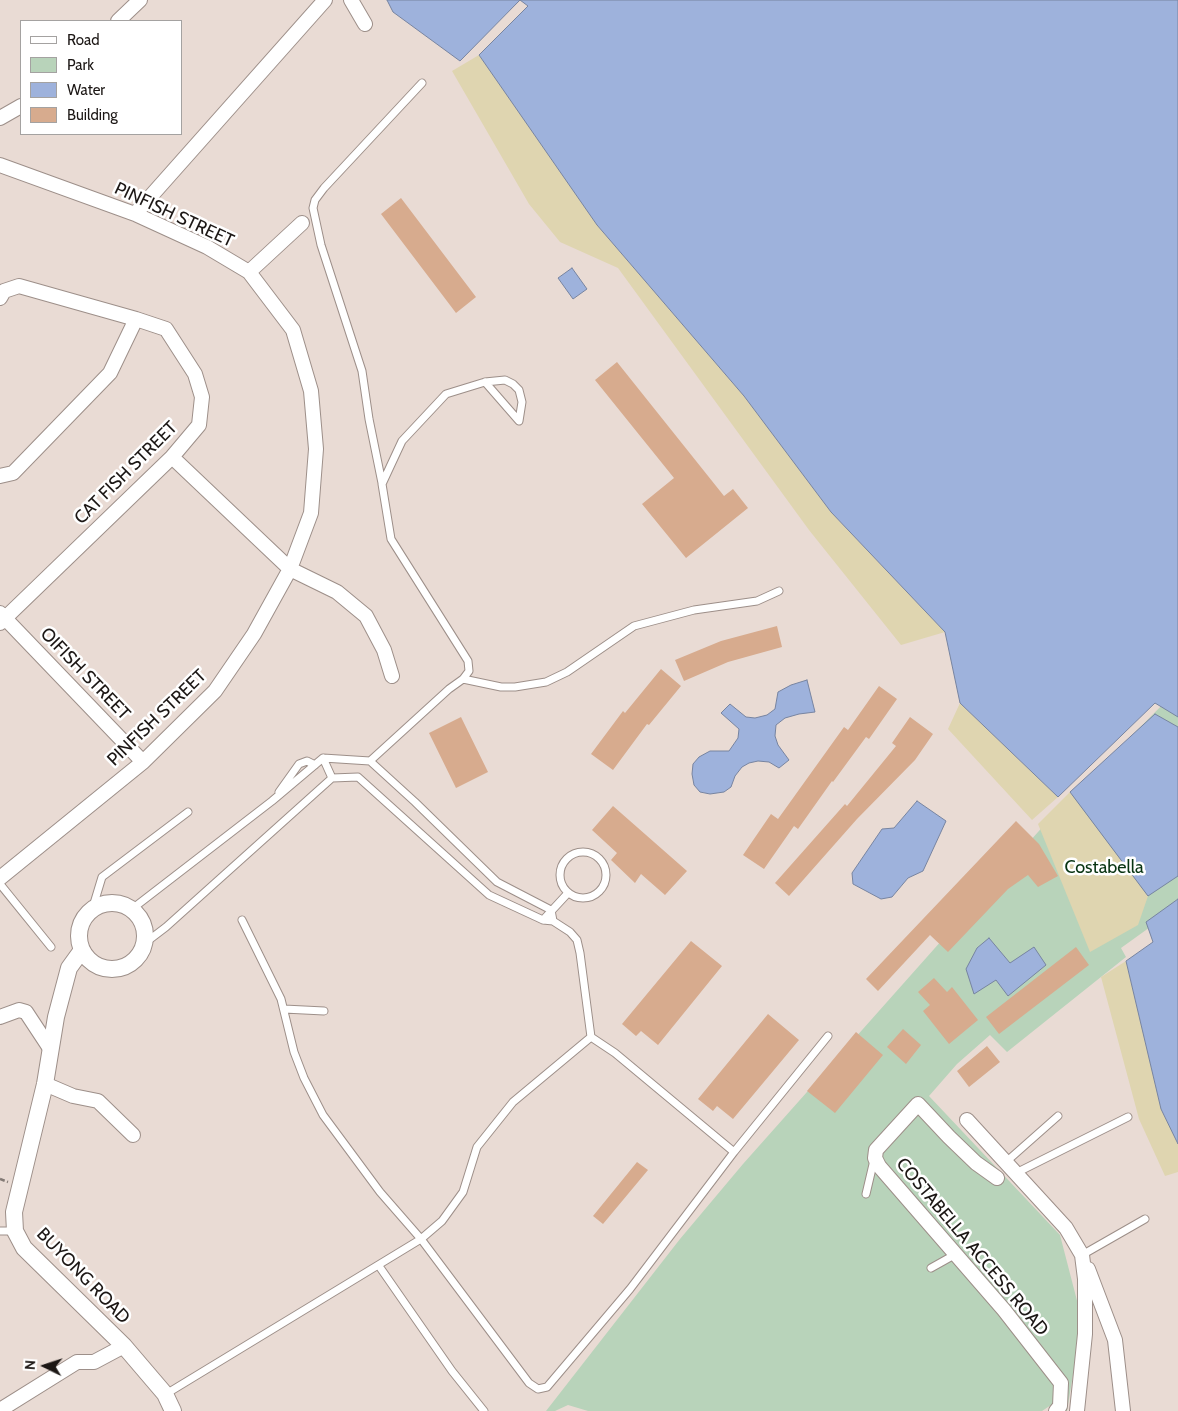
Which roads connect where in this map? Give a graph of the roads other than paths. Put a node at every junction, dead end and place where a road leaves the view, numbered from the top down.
1 (140, 0) edge
2 (325, 0) edge
3 (351, 0) edge
4 (119, 20) edge
5 (366, 24) dead end
6 (422, 83) dead end
7 (20, 107) edge
8 (0, 118) edge
9 (0, 165) edge
10 (134, 214) junction
11 (302, 223) dead end
12 (249, 272) junction
13 (0, 298) edge
14 (136, 319) junction
15 (486, 382) junction
16 (172, 457) junction
17 (0, 476) edge
18 (382, 484) junction
19 (290, 569) junction
20 (778, 591) dead end
21 (2, 618) edge
22 (392, 676) dead end
23 (463, 680) junction
24 (323, 758) junction
25 (370, 761) junction
26 (143, 762) junction
27 (315, 765) junction
28 (332, 778) junction
29 (272, 801) junction
30 (188, 812) dead end
31 (0, 878) edge
32 (497, 882) junction
33 (0, 884) edge
34 (568, 893) junction
35 (518, 894) junction
36 (489, 895) junction
37 (510, 905) junction
38 (132, 909) junction
39 (92, 910) junction
40 (552, 910) junction
41 (242, 920) dead end
42 (543, 920) junction
43 (553, 921) junction
44 (145, 943) junction
45 (51, 947) dead end
46 (82, 950) junction
47 (284, 1009) junction
48 (324, 1011) dead end
49 (0, 1017) edge
50 (828, 1036) dead end
51 (591, 1038) junction
52 (51, 1050) junction
53 (45, 1084) junction
54 (1058, 1116) dead end
55 (1128, 1117) dead end
56 (968, 1120) dead end
57 (133, 1135) dead end
58 (734, 1152) junction
59 (875, 1158) junction
60 (1006, 1162) junction
61 (1016, 1173) junction
62 (997, 1178) dead end
63 (866, 1194) dead end
64 (1145, 1218) dead end
65 (8, 1231) edge
66 (422, 1239) junction
67 (956, 1254) junction
68 (1082, 1255) junction
69 (379, 1266) junction
70 (931, 1268) dead end
71 (124, 1346) junction
72 (165, 1394) junction
73 (0, 1410) edge
74 (173, 1411) edge
75 (484, 1411) edge
76 (1056, 1411) edge
77 (1077, 1411) edge
78 (1123, 1411) edge

1 - 4 street
2 - 10 street
3 - 5 street
6 - 18 lane
7 - 8 street
9 - 10 street, PINFISH STREET
10 - 12 street, PINFISH STREET
11 - 12 street
12 - 19 street, PINFISH STREET
13 - 14 street, CAT FISH STREET
14 - 16 street, CAT FISH STREET
14 - 17 street
15 - 15 lane
15 - 18 lane
16 - 19 street
16 - 21 street, CAT FISH STREET
18 - 23 lane
19 - 22 street
19 - 26 street, PINFISH STREET
20 - 23 lane
21 - 26 street, OIFISH STREET
23 - 25 lane
24 - 25 lane
24 - 27 lane
24 - 28 lane
25 - 32 lane
26 - 31 street, PINFISH STREET
27 - 29 lane
27 - 29 lane
28 - 36 lane
28 - 44 lane
29 - 38 lane
30 - 39 lane
32 - 35 lane
32 - 36 lane
33 - 45 lane
34 - 34 lane
34 - 40 lane
35 - 37 lane
35 - 40 lane
36 - 37 lane
37 - 42 lane
38 - 39 street
38 - 44 street
39 - 46 street
40 - 42 lane
40 - 43 lane
41 - 47 lane
42 - 43 lane
43 - 51 lane
44 - 46 street
46 - 52 street, BUYONG ROAD
47 - 48 lane
47 - 66 lane
49 - 52 street
50 - 58 lane
51 - 58 lane
51 - 66 lane
52 - 53 street, BUYONG ROAD
53 - 57 street
53 - 65 street, BUYONG ROAD
54 - 60 lane
55 - 61 lane
56 - 60 street
58 - 66 lane
59 - 62 street, COSTABELLA ACCESS ROAD
59 - 63 lane
59 - 67 street, COSTABELLA ACCESS ROAD
60 - 61 street
61 - 68 street
64 - 68 lane
65 - 71 street, BUYONG ROAD
66 - 69 lane
67 - 70 lane
67 - 76 street, COSTABELLA ACCESS ROAD
68 - 77 street
68 - 78 street
69 - 72 lane
69 - 75 lane
71 - 72 street, BUYONG ROAD
71 - 73 street
72 - 74 street, BUYONG ROAD

